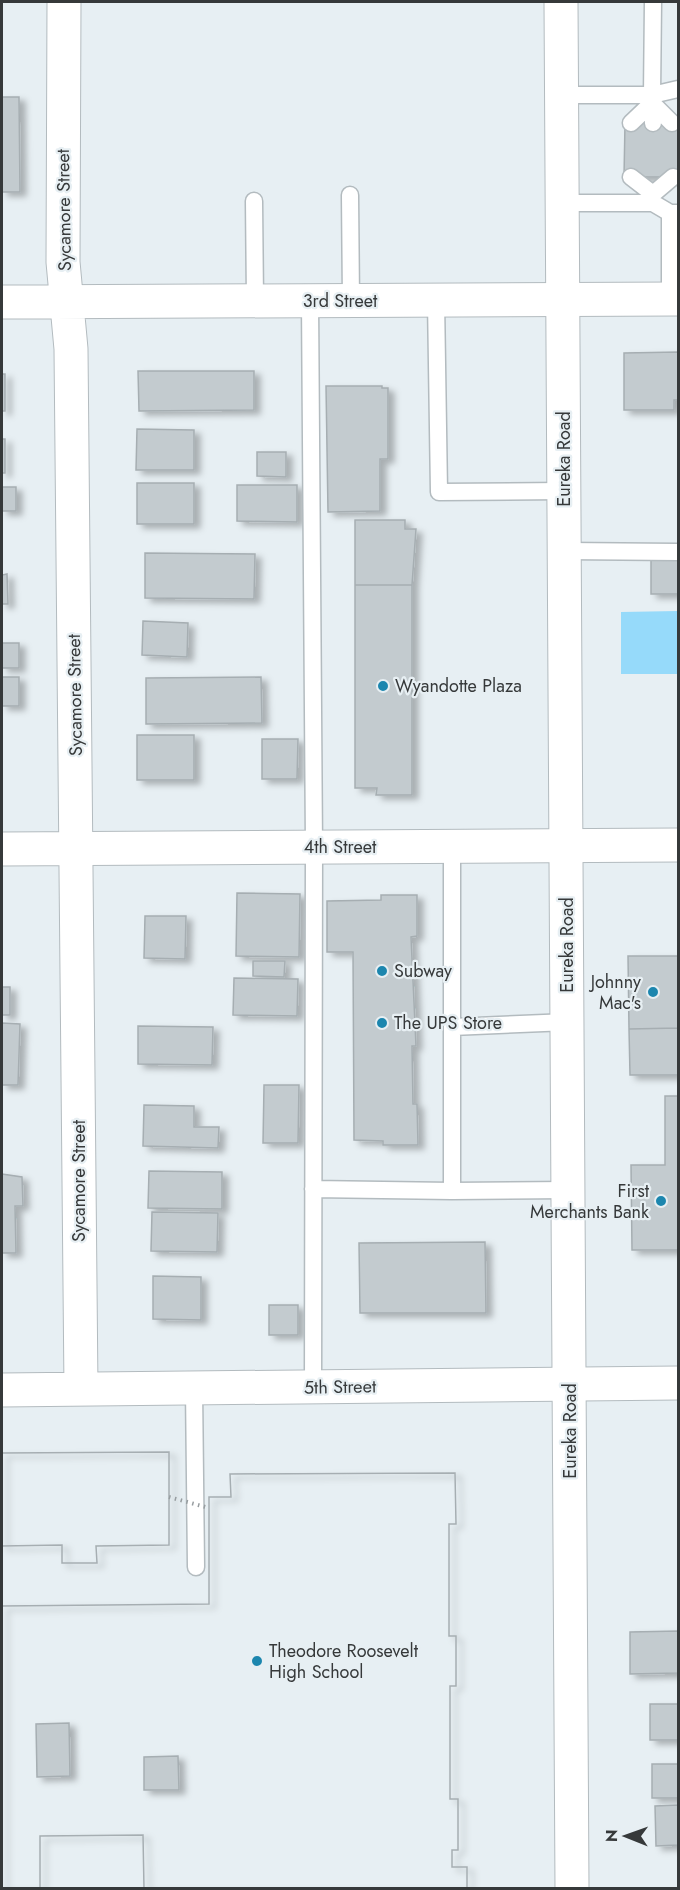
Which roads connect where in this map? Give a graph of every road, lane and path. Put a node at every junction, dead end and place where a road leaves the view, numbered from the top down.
1 (63, 2) edge
2 (561, 2) edge
3 (653, 2) edge
4 (678, 89) edge
5 (561, 95) junction
6 (652, 99) junction
7 (631, 123) dead end
8 (653, 123) dead end
9 (672, 123) dead end
10 (631, 177) dead end
11 (673, 177) dead end
12 (653, 191) junction
13 (350, 195) dead end
14 (254, 201) dead end
15 (562, 203) junction
16 (674, 213) edge
17 (674, 298) edge
18 (563, 299) junction
19 (436, 300) junction
20 (310, 301) junction
21 (351, 301) junction
22 (2, 302) edge
23 (67, 302) junction
24 (255, 302) junction
25 (564, 491) junction
26 (565, 551) junction
27 (678, 552) edge
28 (678, 845) edge
29 (452, 846) junction
30 (567, 846) junction
31 (314, 847) junction
32 (2, 849) edge
33 (77, 849) junction
34 (568, 1022) junction
35 (452, 1027) junction
36 (313, 1189) junction
37 (569, 1190) junction
38 (452, 1191) junction
39 (570, 1383) junction
40 (678, 1383) edge
41 (194, 1388) junction
42 (313, 1388) junction
43 (81, 1389) junction
44 (2, 1390) edge
45 (169, 1497) dead end
46 (209, 1508) dead end
47 (196, 1567) dead end
48 (572, 1888) edge

1 - 23 street, Sycamore Street
2 - 5 street, Eureka Road
3 - 6 lane
4 - 6 lane
5 - 6 lane
5 - 15 street, Eureka Road
6 - 7 lane
6 - 8 lane
6 - 9 lane
10 - 12 lane
11 - 12 lane
12 - 15 lane
12 - 16 lane
13 - 21 lane
14 - 24 lane
15 - 18 street, Eureka Road
16 - 17 lane
17 - 18 street, 3rd Street
18 - 19 street, 3rd Street
18 - 25 street, Eureka Road
19 - 21 street, 3rd Street
19 - 25 lane
20 - 21 street, 3rd Street
20 - 24 street, 3rd Street
20 - 31 lane
22 - 23 street, 3rd Street
23 - 24 street, 3rd Street
23 - 33 street, Sycamore Street
25 - 26 street, Eureka Road
26 - 27 lane
26 - 30 street, Eureka Road
28 - 30 street, 4th Street
29 - 30 street, 4th Street
29 - 31 street, 4th Street
29 - 35 lane
30 - 34 street, Eureka Road
31 - 33 street, 4th Street
31 - 36 lane
32 - 33 street, 4th Street
33 - 43 street, Sycamore Street
34 - 35 lane
34 - 37 street, Eureka Road
35 - 38 lane
36 - 38 lane
36 - 42 lane
37 - 38 lane
37 - 39 street, Eureka Road
39 - 40 street, 5th Street
39 - 42 street, 5th Street
39 - 48 street, Eureka Road
41 - 42 street, 5th Street
41 - 43 street, 5th Street
41 - 47 lane
43 - 44 street, 5th Street
45 - 46 path, bridge

